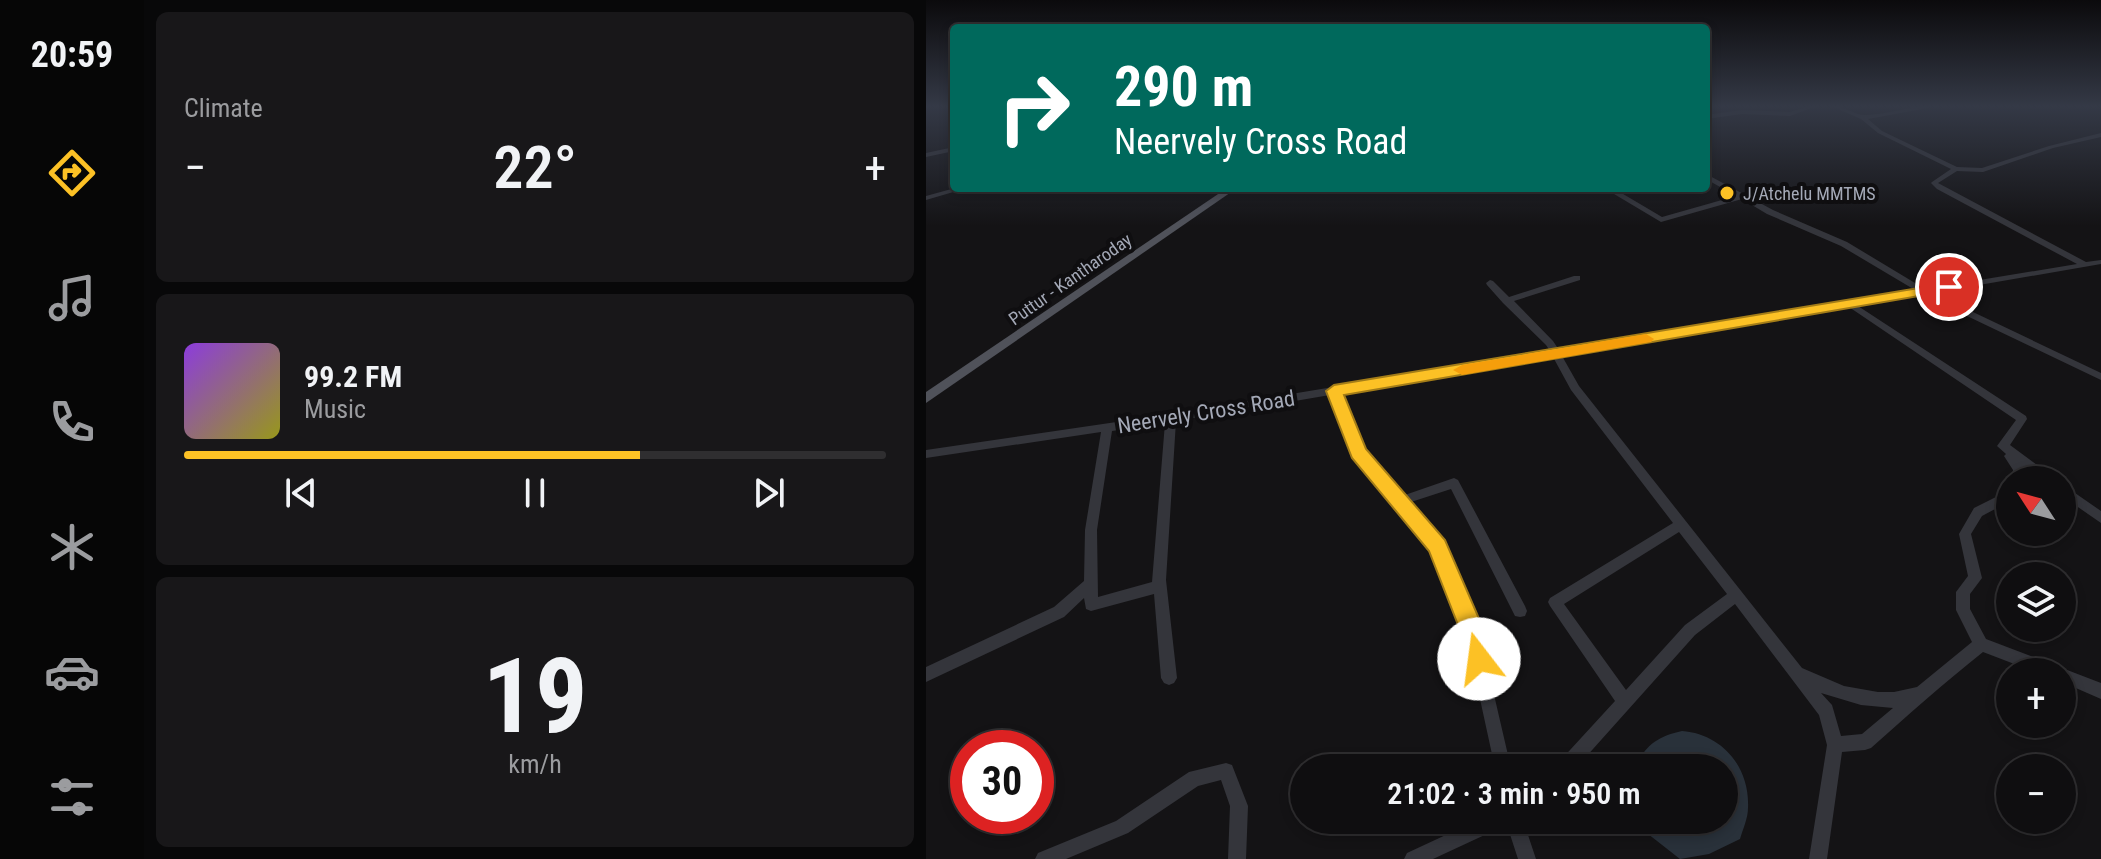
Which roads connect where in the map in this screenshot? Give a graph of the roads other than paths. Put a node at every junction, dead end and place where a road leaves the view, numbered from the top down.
1 (1909, 146) edge
2 (2055, 146) edge
3 (950, 150) edge
4 (926, 155) edge
5 (1956, 169) junction
6 (1710, 178) edge
7 (950, 192) edge
8 (1227, 192) edge
9 (1615, 192) edge
10 (1744, 196) junction
11 (926, 198) edge
12 (2101, 262) edge
13 (2086, 265) junction
14 (1577, 278) dead end
15 (1490, 283) dead end
16 (1924, 292) junction
17 (1506, 301) junction
18 (1850, 304) junction
19 (1556, 354) junction
20 (2101, 377) edge
21 (1334, 391) junction
22 (926, 398) edge
23 (1171, 418) junction
24 (1107, 428) junction
25 (2003, 446) junction
26 (926, 454) edge
27 (2016, 466) edge
28 (2030, 466) edge
29 (2076, 499) edge
30 (1397, 502) junction
31 (1996, 502) edge
32 (2101, 518) edge
33 (1682, 524) junction
34 (1091, 583) junction
35 (1159, 586) junction
36 (1735, 596) junction
37 (1520, 611) dead end
38 (1981, 644) junction
39 (2018, 658) edge
40 (1791, 668) junction
41 (926, 675) edge
42 (1169, 678) dead end
43 (2076, 681) edge
44 (2101, 691) edge
45 (1920, 693) junction
46 (1624, 701) junction
47 (1835, 745) junction
48 (1500, 754) edge
49 (1577, 754) edge
50 (1467, 834) edge
51 (1519, 834) edge
52 (1044, 859) edge
53 (1237, 859) edge
54 (1413, 859) edge
55 (1527, 859) edge
56 (1818, 859) edge

1 - 5 street
2 - 5 street
3 - 4 street
5 - 13 street
6 - 10 street
7 - 11 street
8 - 22 main road, Puttur - Kantharoday
9 - 10 street
10 - 16 street
12 - 13 street, Neervely Cross Road
13 - 16 street, Neervely Cross Road
14 - 17 street
15 - 17 street
16 - 18 street, Neervely Cross Road
16 - 20 street
17 - 19 street
18 - 19 street, Neervely Cross Road
18 - 25 street
19 - 21 street, Neervely Cross Road
19 - 33 street
21 - 23 street, Neervely Cross Road
21 - 30 street
23 - 24 street, Neervely Cross Road
23 - 35 street
24 - 26 street, Neervely Cross Road
24 - 34 street
25 - 27 street
25 - 28 street
29 - 32 street
30 - 37 street
30 - 48 street
31 - 38 street
33 - 36 street
33 - 46 street
34 - 35 street
34 - 41 street
35 - 42 street
36 - 40 street
36 - 46 street
38 - 39 street
38 - 45 street
40 - 45 street
40 - 47 street
43 - 44 street
45 - 47 street
46 - 49 street
47 - 56 street
50 - 54 street
51 - 55 street
52 - 53 street

